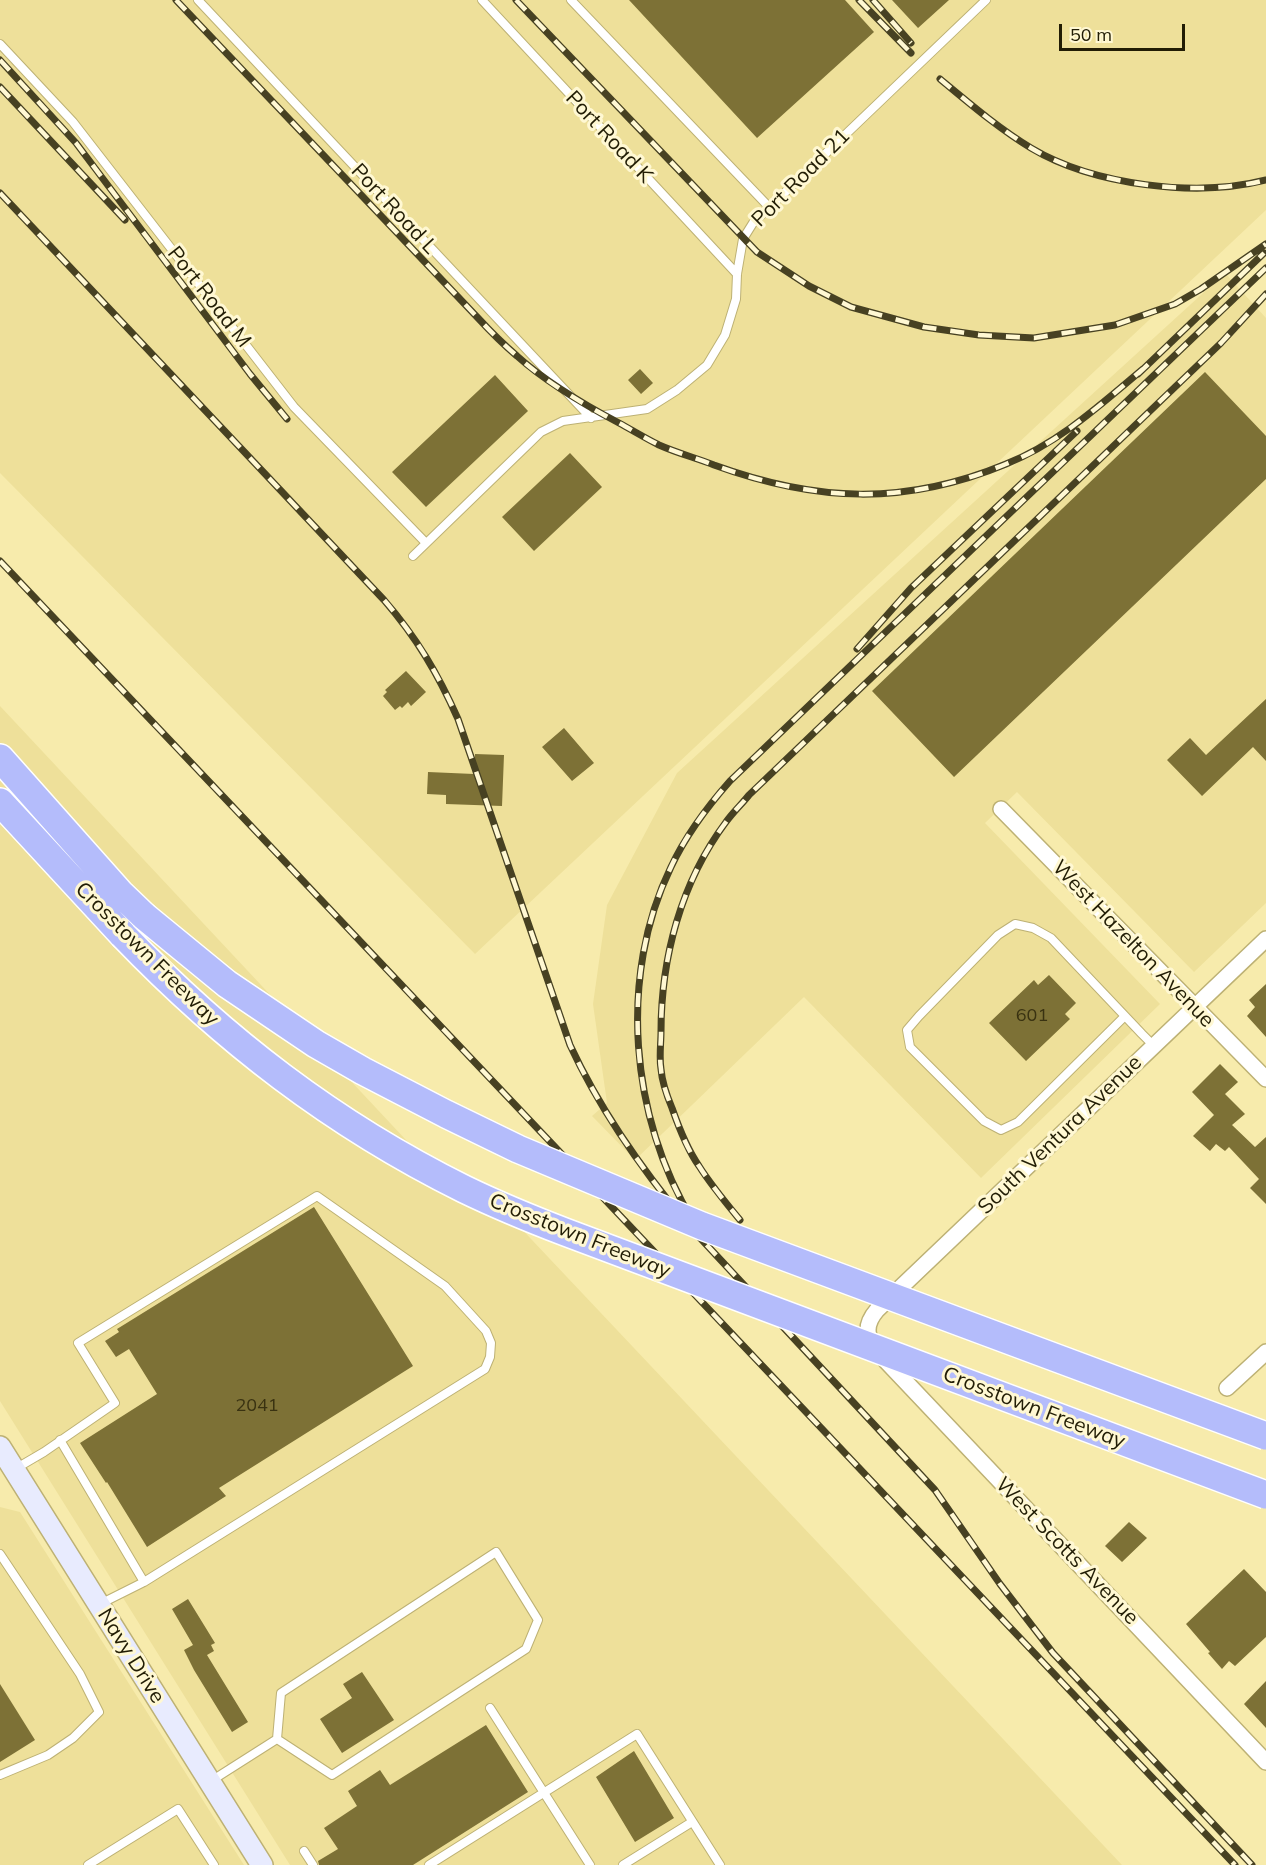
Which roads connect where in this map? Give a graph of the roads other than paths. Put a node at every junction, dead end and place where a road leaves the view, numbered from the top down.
1 (198, 0) edge
2 (482, 0) edge
3 (572, 0) edge
4 (986, 0) edge
5 (0, 44) edge
6 (769, 207) junction
7 (737, 274) junction
8 (591, 418) junction
9 (426, 543) junction
10 (412, 556) dead end
11 (0, 758) edge
12 (0, 802) edge
13 (1001, 808) dead end
14 (1266, 939) edge
15 (1194, 1007) junction
16 (1125, 1016) junction
17 (1154, 1046) junction
18 (1266, 1079) edge
19 (869, 1339) joint
20 (1266, 1352) edge
21 (1227, 1388) dead end
22 (1266, 1436) edge
23 (60, 1440) junction
24 (1, 1449) edge
25 (14, 1469) junction
26 (1266, 1495) edge
27 (0, 1554) edge
28 (144, 1582) junction
29 (99, 1604) junction
30 (490, 1708) dead end
31 (277, 1739) junction
32 (1266, 1762) edge
33 (0, 1774) edge
34 (210, 1781) junction
35 (543, 1793) junction
36 (692, 1822) junction
37 (304, 1851) dead end
38 (257, 1863) edge
39 (88, 1865) edge
40 (214, 1865) edge
41 (313, 1865) edge
42 (429, 1865) edge
43 (590, 1865) edge
44 (623, 1865) edge
45 (720, 1865) edge

1 - 8 lane, Port Road L
2 - 7 lane, Port Road K
3 - 6 lane
4 - 6 lane, Port Road 21
5 - 9 lane, Port Road M
6 - 7 lane, Port Road 21
7 - 8 lane, Port Road 21
8 - 9 lane, Port Road 21
9 - 10 lane, Port Road 21
11 - 22 highway, Crosstown Freeway, bridge
12 - 26 highway, Crosstown Freeway, bridge
13 - 15 street, West Hazelton Avenue
14 - 15 street, South Ventura Avenue
15 - 17 street, South Ventura Avenue
15 - 18 street, West Hazelton Avenue
16 - 16 lane
16 - 17 lane
17 - 19 street, South Ventura Avenue
19 - 32 street, West Scotts Avenue
20 - 21 street
23 - 25 lane
23 - 28 lane
23 - 28 lane
24 - 25 street, Navy Drive
25 - 29 street, Navy Drive
27 - 33 lane
28 - 29 lane
29 - 34 street, Navy Drive
30 - 35 lane
31 - 31 lane
31 - 34 lane
34 - 38 street, Navy Drive
35 - 36 lane
35 - 42 lane
35 - 43 lane
36 - 44 lane
36 - 45 lane
37 - 41 lane
39 - 40 lane

